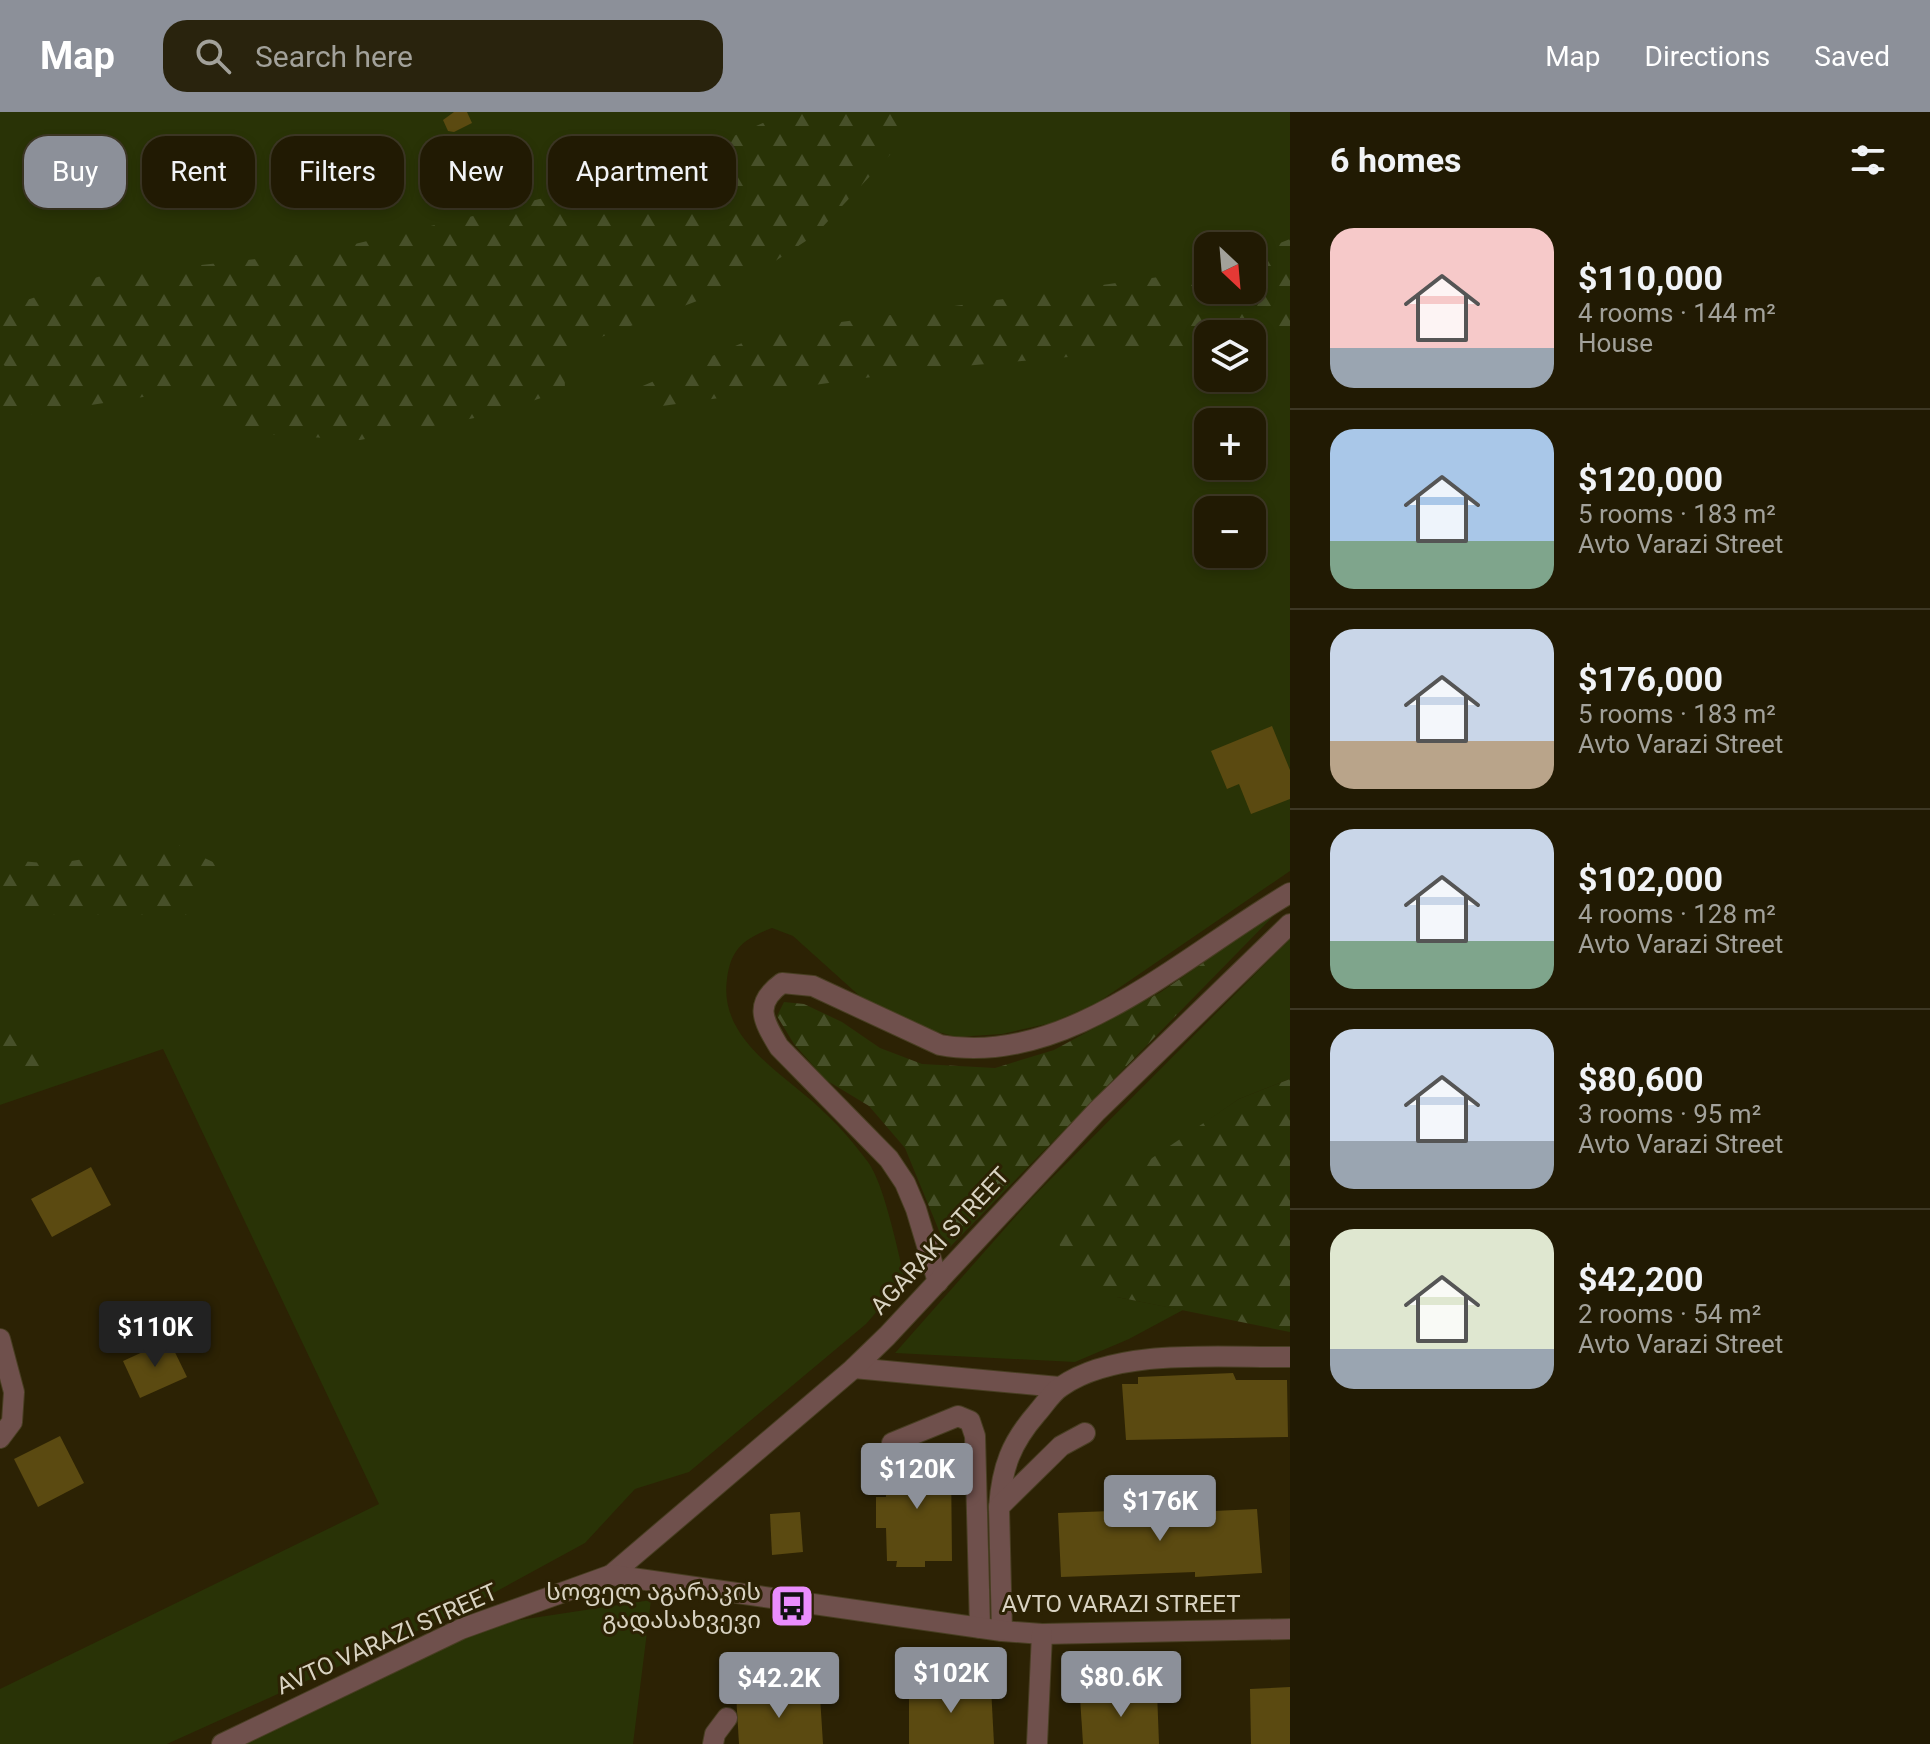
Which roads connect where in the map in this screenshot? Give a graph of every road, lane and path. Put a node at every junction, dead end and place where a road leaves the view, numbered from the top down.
1 (1290, 893) edge
2 (1290, 924) edge
3 (938, 1282) junction
4 (0, 1339) edge
5 (1290, 1357) edge
6 (854, 1368) junction
7 (1059, 1387) junction
8 (1085, 1433) dead end
9 (0, 1438) edge
10 (892, 1443) dead end
11 (999, 1507) junction
12 (611, 1575) junction
13 (980, 1628) junction
14 (1290, 1629) edge
15 (1002, 1631) junction
16 (1042, 1634) junction
17 (727, 1718) dead end
18 (222, 1744) edge
19 (713, 1744) edge
20 (1037, 1744) edge

1 - 3 street
2 - 3 street, AGARAKI STREET
3 - 6 street, AGARAKI STREET
4 - 9 street
5 - 7 street
6 - 7 street
6 - 12 street, AGARAKI STREET
7 - 11 street
8 - 11 street
10 - 13 street
11 - 15 street
12 - 13 street, AVTO VARAZI STREET
12 - 18 street, AVTO VARAZI STREET
13 - 15 street, AVTO VARAZI STREET
14 - 16 street, AVTO VARAZI STREET
15 - 16 street, AVTO VARAZI STREET
16 - 20 street
17 - 19 street

